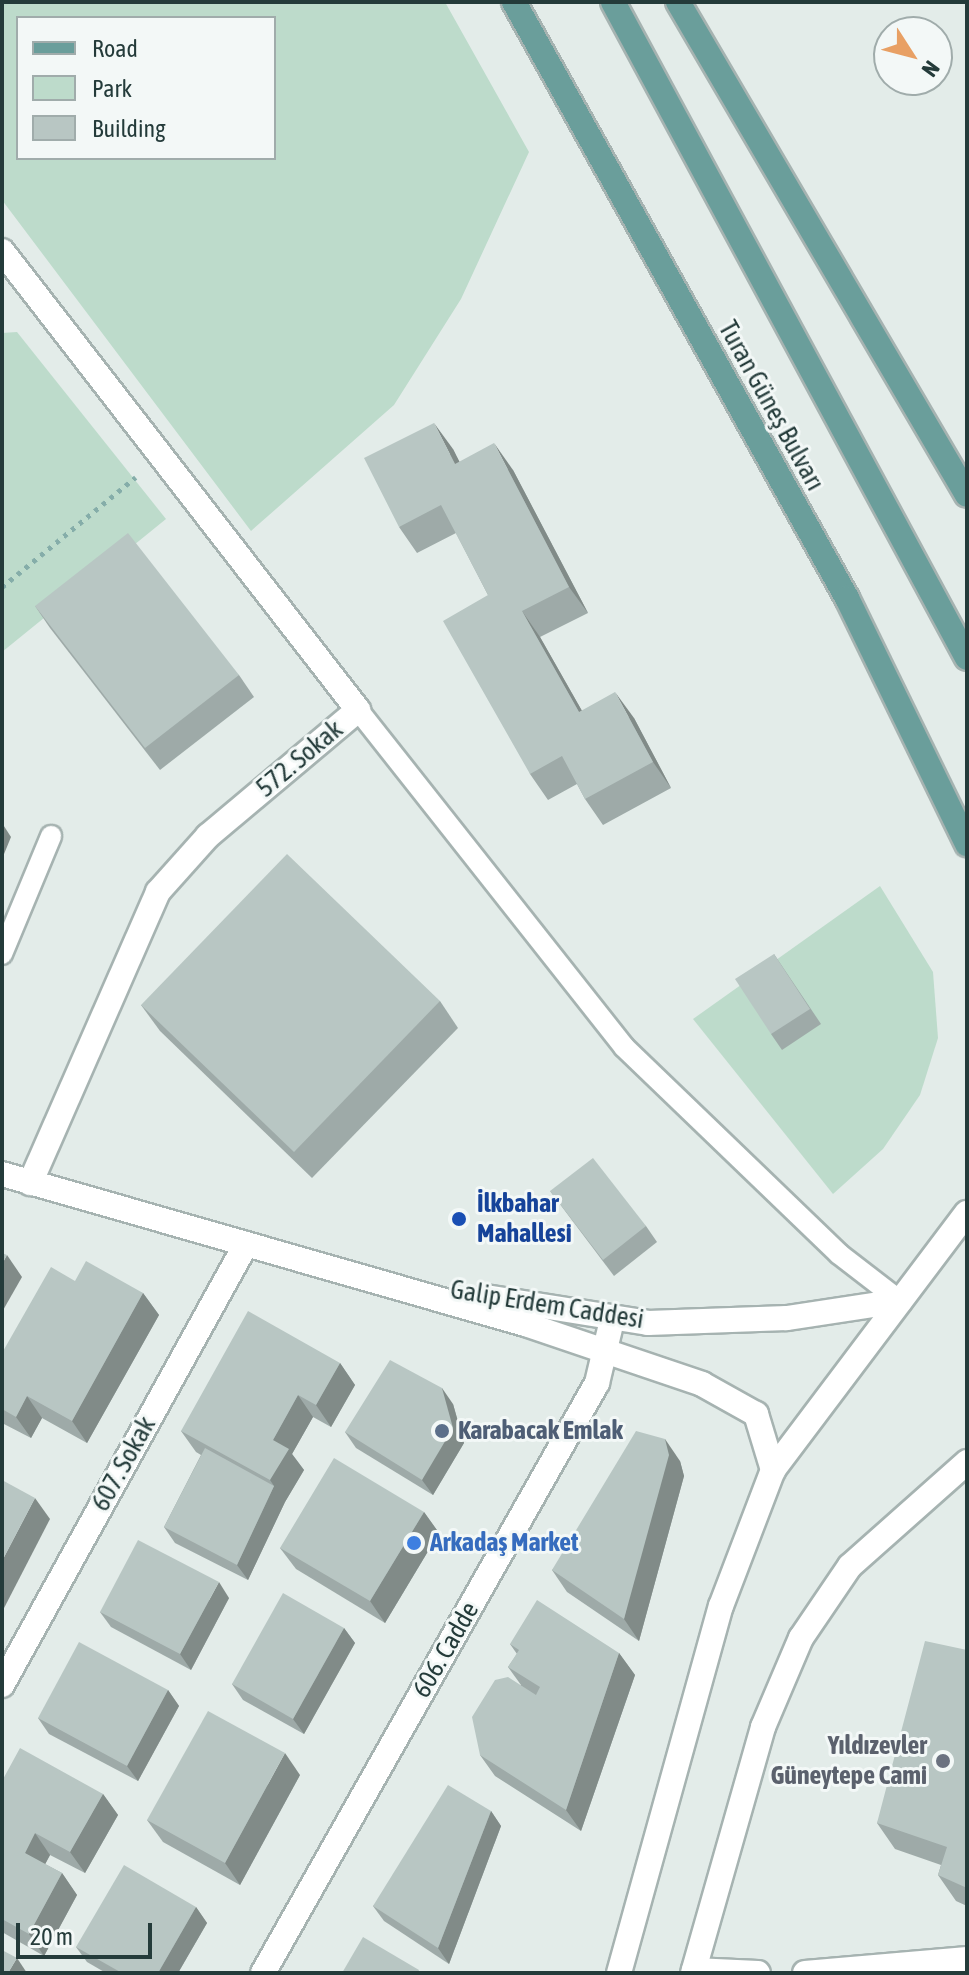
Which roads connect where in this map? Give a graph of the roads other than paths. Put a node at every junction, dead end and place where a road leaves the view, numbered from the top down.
1 (514, 2) edge
2 (613, 2) edge
3 (678, 2) edge
4 (2, 251) edge
5 (967, 495) edge
6 (967, 658) edge
7 (358, 710) junction
8 (51, 836) dead end
9 (967, 844) edge
10 (2, 954) edge
11 (2, 1174) edge
12 (30, 1183) junction
13 (967, 1213) edge
14 (246, 1244) junction
15 (900, 1301) junction
16 (612, 1320) junction
17 (606, 1351) junction
18 (967, 1462) edge
19 (773, 1470) junction
20 (2, 1685) edge
21 (967, 1959) edge
22 (693, 1972) edge
23 (263, 1973) edge
24 (619, 1973) edge
25 (758, 1973) edge
26 (805, 1973) edge

1 - 9 main road, Turan Güneş Bulvarı
2 - 6 main road
3 - 5 main road
4 - 7 main road, 572. Sokak
7 - 12 main road, 572. Sokak
7 - 15 lane
8 - 10 lane
11 - 12 main road, Galip Erdem Caddesi
12 - 14 main road, Galip Erdem Caddesi
13 - 15 main road
14 - 16 main road, Galip Erdem Caddesi
14 - 17 main road, Galip Erdem Caddesi
14 - 20 main road, 607. Sokak
15 - 16 main road, Galip Erdem Caddesi
15 - 19 main road
16 - 17 main road, 606. Cadde
17 - 19 main road, Galip Erdem Caddesi
17 - 23 main road, 606. Cadde
18 - 22 main road
19 - 24 main road
21 - 26 main road
22 - 25 main road

